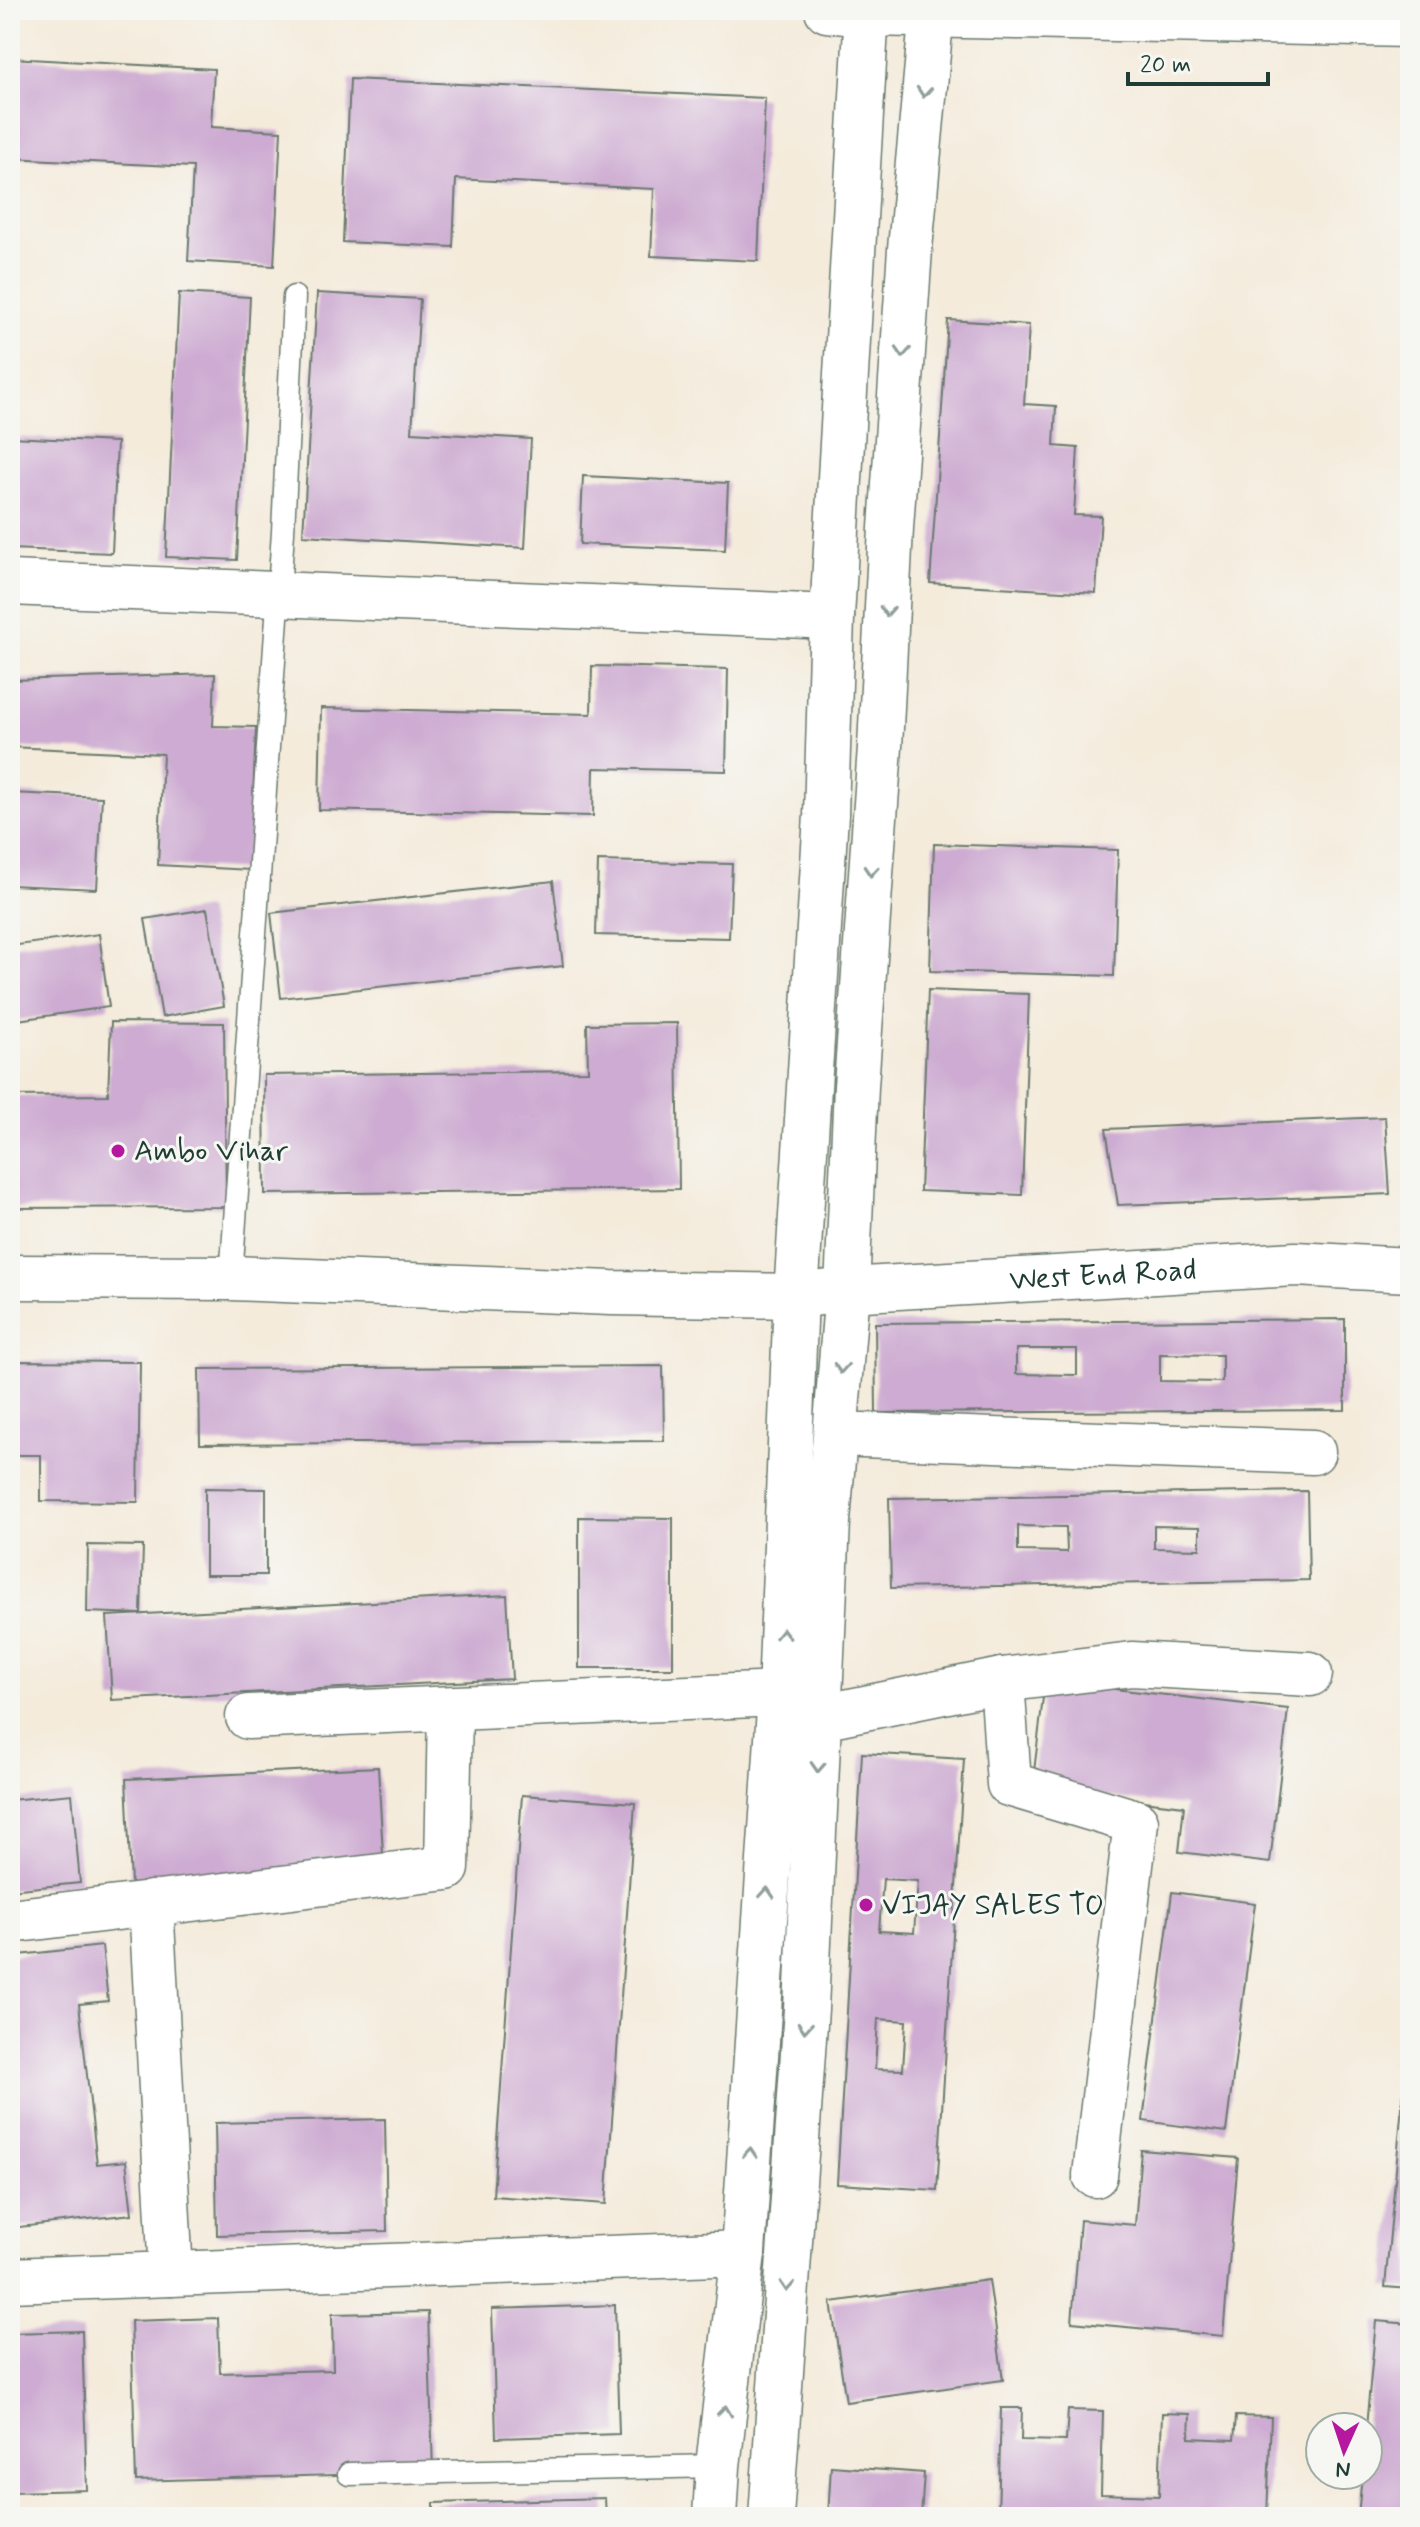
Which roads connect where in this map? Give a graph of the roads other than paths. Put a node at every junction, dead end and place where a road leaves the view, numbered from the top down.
1 (853, 11) edge
2 (932, 12) edge
3 (1410, 25) edge
4 (294, 297) dead end
5 (10, 583) edge
6 (276, 596) junction
7 (832, 617) junction
8 (827, 776) junction
9 (877, 779) junction
10 (1410, 1270) edge
11 (10, 1277) edge
12 (231, 1278) junction
13 (847, 1290) junction
14 (796, 1296) junction
15 (836, 1434) junction
16 (1313, 1452) dead end
17 (1310, 1674) dead end
18 (1002, 1680) junction
19 (780, 1694) junction
20 (450, 1709) junction
21 (248, 1717) dead end
22 (821, 1717) junction
23 (151, 1903) junction
24 (10, 1921) edge
25 (1095, 2175) dead end
26 (743, 2253) junction
27 (171, 2274) junction
28 (10, 2280) edge
29 (718, 2466) junction
30 (349, 2474) dead end
31 (715, 2517) edge
32 (771, 2517) edge

1 - 2 street
1 - 7 street
2 - 3 street
2 -> 9 street
4 - 6 lane
5 - 6 street
6 - 7 street
6 - 12 lane
7 - 8 street
8 - 9 street
8 - 14 street
9 -> 13 street
10 - 13 street, West End Road
11 - 12 street, West End Road
12 - 14 street, West End Road
13 - 14 street, West End Road
13 -> 15 street
19 -> 14 street
15 - 16 street
15 - 22 street
17 - 18 street
18 - 22 street
18 - 25 street
19 - 20 street
26 -> 19 street
20 - 21 street
20 - 23 street
22 -> 32 street
23 - 24 street
23 - 27 street
26 - 27 street
29 -> 26 street
27 - 28 street
29 - 30 lane
29 - 31 street

